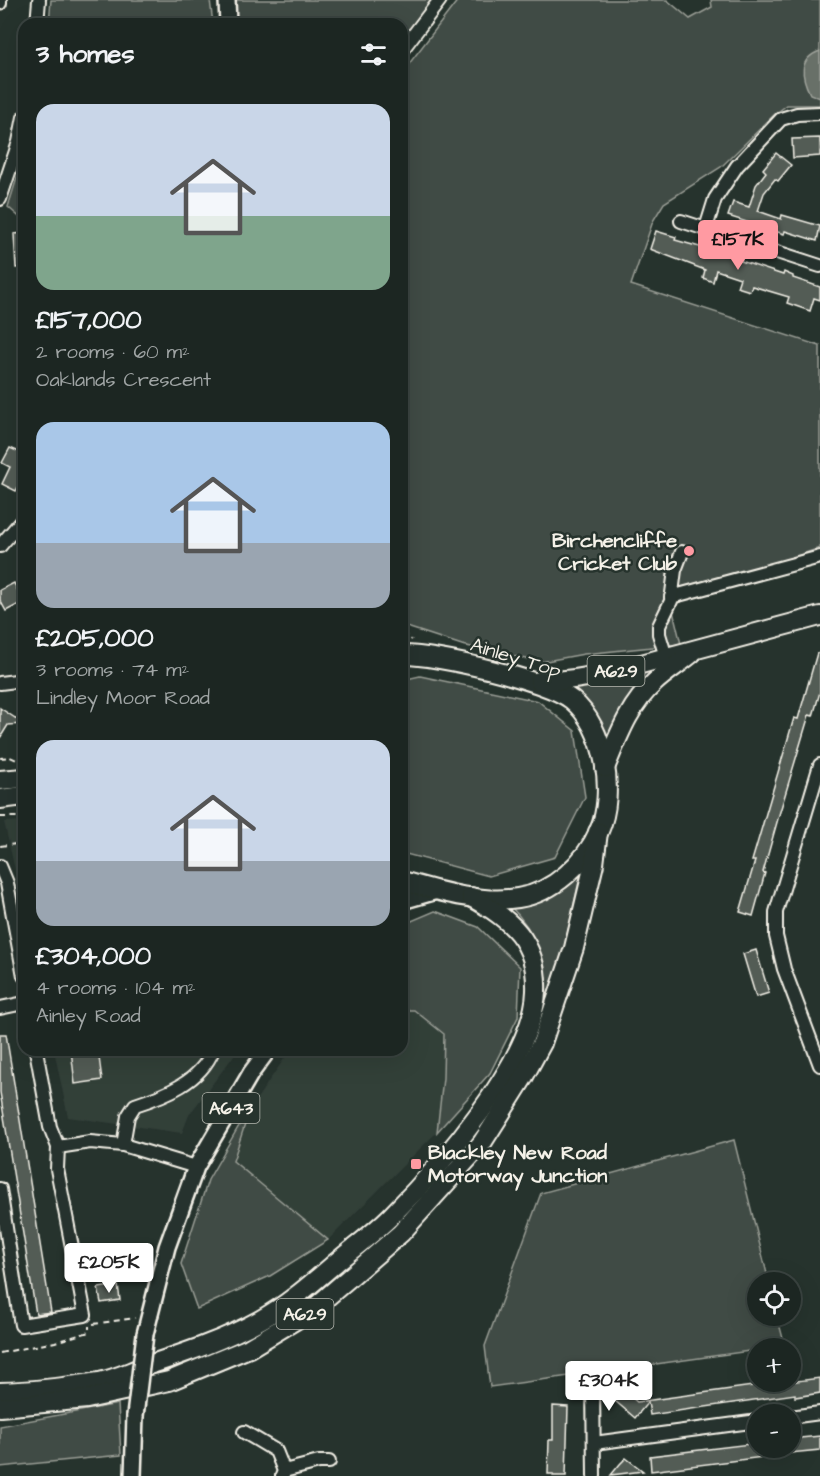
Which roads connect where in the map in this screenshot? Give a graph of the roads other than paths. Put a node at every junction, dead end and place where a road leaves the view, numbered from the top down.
1 (39, 0) edge
2 (227, 0) edge
3 (440, 0) edge
4 (38, 18) edge
5 (228, 18) edge
6 (408, 42) edge
7 (820, 113) edge
8 (18, 145) edge
9 (0, 199) edge
10 (681, 221) dead end
11 (706, 228) junction
12 (820, 266) edge
13 (18, 525) edge
14 (0, 546) edge
15 (682, 552) dead end
16 (820, 557) edge
17 (672, 597) junction
18 (820, 616) edge
19 (701, 647) junction
20 (411, 655) edge
21 (666, 657) junction
22 (18, 681) edge
23 (528, 681) junction
24 (0, 683) edge
25 (605, 768) junction
26 (18, 773) edge
27 (0, 774) edge
28 (819, 774) edge
29 (18, 778) edge
30 (0, 780) edge
31 (18, 797) edge
32 (0, 799) edge
33 (598, 832) junction
34 (0, 866) edge
35 (408, 883) edge
36 (437, 891) junction
37 (471, 897) junction
38 (408, 899) edge
39 (14, 913) junction
40 (0, 915) edge
41 (18, 938) edge
42 (18, 1004) edge
43 (0, 1008) edge
44 (817, 1046) edge
45 (37, 1056) edge
46 (211, 1056) edge
47 (263, 1056) edge
48 (820, 1065) edge
49 (123, 1145) junction
50 (58, 1147) junction
51 (196, 1167) junction
52 (0, 1189) edge
53 (14, 1277) junction
54 (0, 1279) edge
55 (593, 1382) dead end
56 (0, 1392) edge
57 (0, 1407) edge
58 (820, 1413) edge
59 (801, 1416) edge
60 (747, 1422) edge
61 (244, 1432) dead end
62 (594, 1443) junction
63 (329, 1462) dead end
64 (283, 1474) edge
65 (133, 1476) edge
66 (594, 1476) edge

1 - 4 street
2 - 5 main road
3 - 6 street
7 - 11 street
8 - 9 street
10 - 11 street
11 - 12 street
13 - 14 street
15 - 17 street
16 - 17 street
17 - 21 street
18 - 19 highway, A629
19 - 21 highway, A629
19 - 25 highway, A629
20 - 23 highway, Ainley Top / A629
21 - 23 highway, A629
22 - 24 street
23 - 25 highway, Ainley Top / A629
25 - 33 highway, Ainley Top / A629
26 - 27 highway
28 - 44 street
29 - 30 highway
31 - 32 highway
33 - 37 highway, Ainley Top / A629
33 - 57 highway, A629
34 - 39 street
35 - 36 highway, Ainley Top / A629
36 - 37 highway, Ainley Top / A629
36 - 38 main road
37 - 56 highway, A629
39 - 40 street
39 - 41 street
42 - 43 street
44 - 48 street
45 - 50 street
46 - 49 street
47 - 51 main road, A643
49 - 50 street
49 - 51 street
50 - 53 street
51 - 65 main road, A643, bridge
52 - 53 street
53 - 54 street
55 - 62 street
58 - 59 street
60 - 62 street
61 - 64 street
62 - 66 street
63 - 64 street

